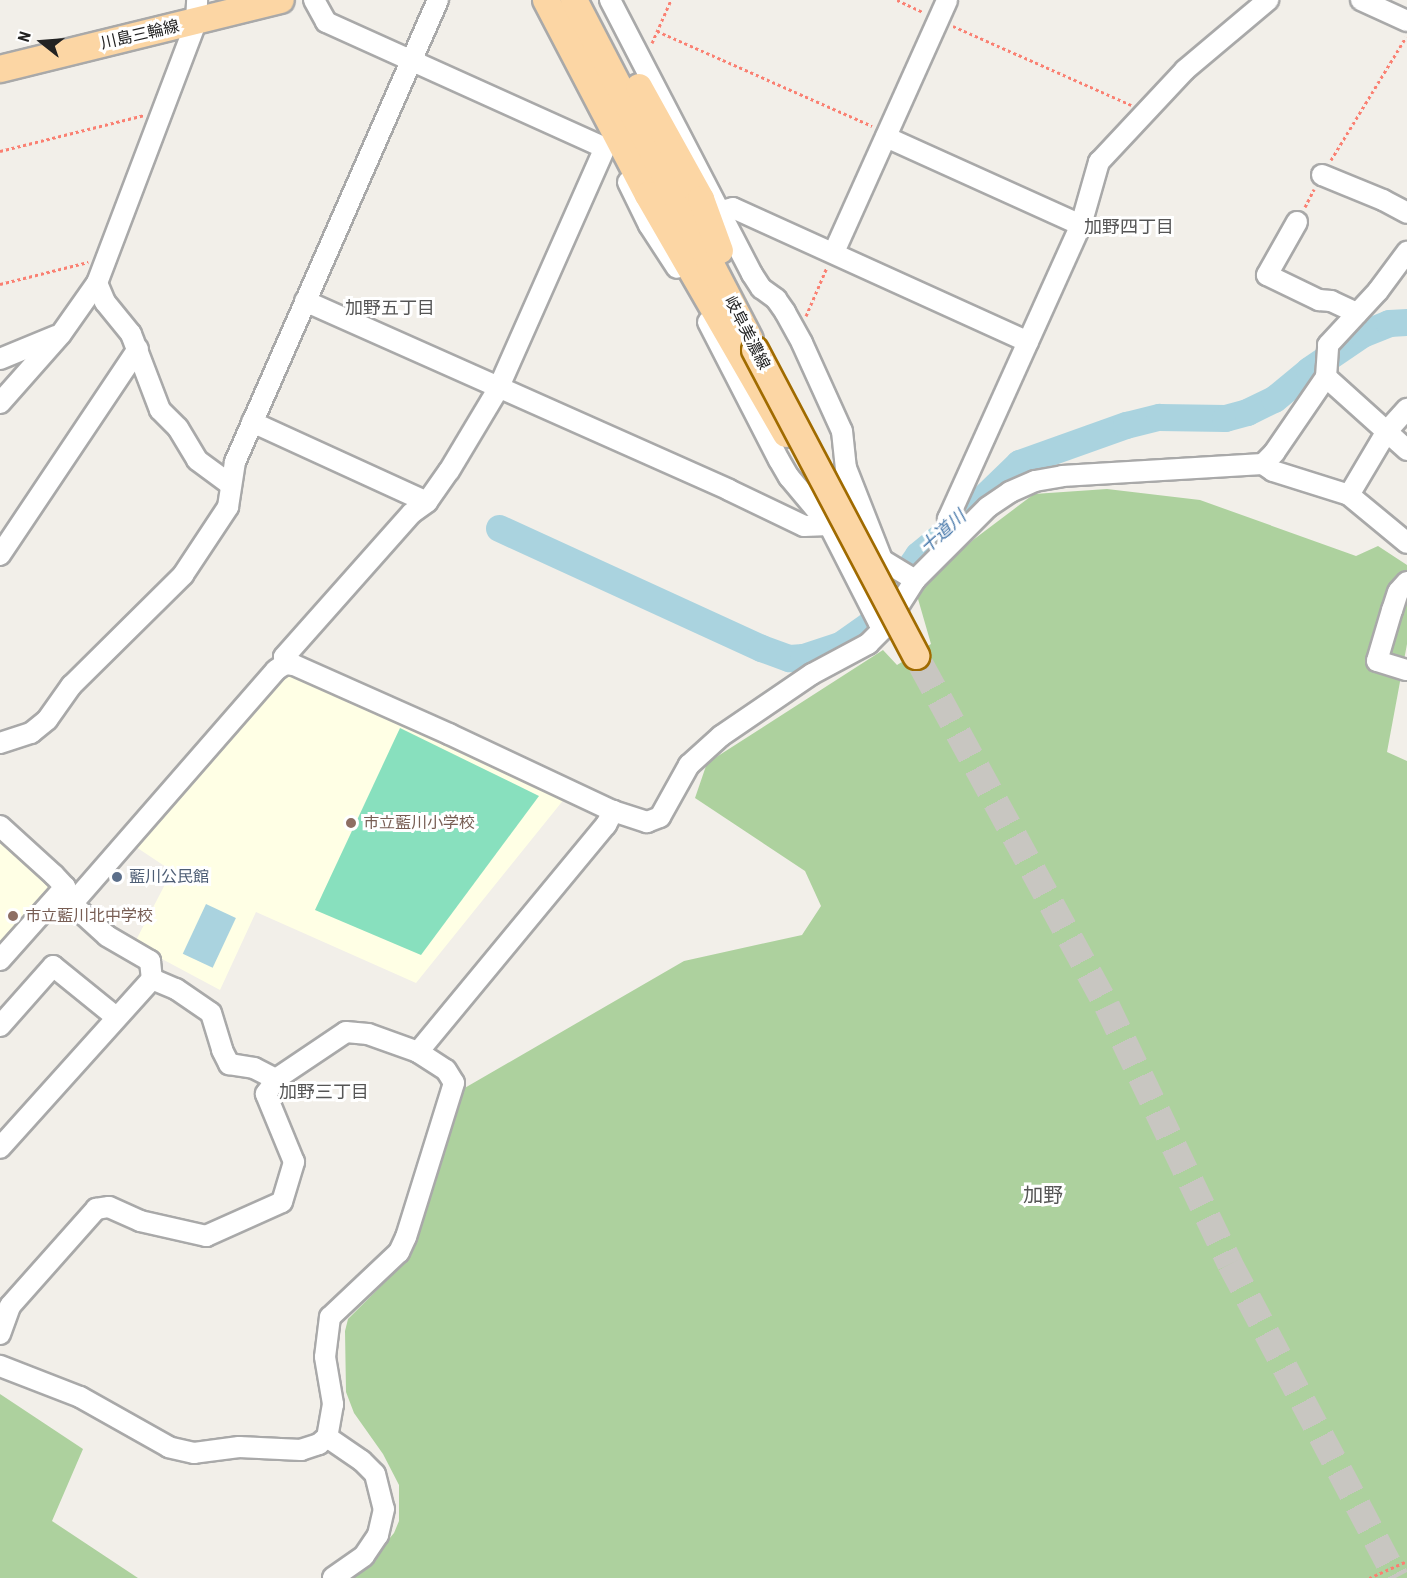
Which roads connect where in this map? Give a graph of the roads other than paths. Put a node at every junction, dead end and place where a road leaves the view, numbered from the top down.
1 (280, 0) edge
2 (314, 0) edge
3 (438, 0) edge
4 (574, 0) edge
5 (594, 0) edge
6 (610, 0) edge
7 (947, 0) edge
8 (1268, 0) edge
9 (1361, 0) edge
10 (548, 4) edge
11 (196, 11) edge
12 (1407, 21) edge
13 (411, 62) junction
14 (637, 68) junction
15 (0, 69) edge
16 (887, 135) junction
17 (607, 146) junction
18 (1322, 175) road end
19 (722, 211) junction
20 (1407, 213) edge
21 (1297, 222) road end
22 (1081, 225) junction
23 (834, 252) junction
24 (1407, 252) edge
25 (96, 284) junction
26 (305, 301) junction
27 (1357, 313) junction
28 (61, 334) junction
29 (1028, 342) junction
30 (138, 349) junction
31 (755, 350) junction
32 (0, 359) edge
33 (1325, 372) junction
34 (498, 389) junction
35 (0, 403) edge
36 (1407, 409) edge
37 (252, 422) junction
38 (1387, 431) junction
39 (1407, 450) edge
40 (1263, 464) junction
41 (231, 485) junction
42 (1349, 495) junction
43 (427, 502) junction
44 (833, 522) junction
45 (951, 534) junction
46 (1407, 543) edge
47 (0, 555) edge
48 (881, 557) junction
49 (909, 576) junction
50 (1407, 582) edge
51 (885, 627) junction
52 (918, 661) tunnel mouth
53 (285, 664) junction
54 (1407, 670) edge
55 (0, 743) edge
56 (613, 811) junction
57 (0, 826) edge
58 (68, 895) junction
59 (0, 960) edge
60 (152, 979) junction
61 (116, 1017) junction
62 (0, 1026) edge
63 (418, 1052) junction
64 (276, 1079) junction
65 (0, 1148) edge
66 (0, 1334) edge
67 (0, 1366) edge
68 (327, 1437) junction
69 (333, 1578) edge

1 - 11 main road, 川島三輪線
2 - 13 street
3 - 13 street
4 - 31 main road, 岐阜美濃線
5 - 14 main road
6 - 14 street
7 - 16 street
8 - 22 street
9 - 12 street
10 - 17 street
10 - 44 main road, bridge
11 - 15 main road, 川島三輪線
11 - 25 street
13 - 17 street
13 - 26 street
14 - 19 street
14 - 31 main road
16 - 22 street
16 - 23 street
17 - 34 street
17 - 44 street
18 - 20 street
19 - 23 street
19 - 48 street
21 - 27 street
22 - 29 street
23 - 29 street
24 - 27 street
25 - 28 street
25 - 30 street
26 - 34 street
26 - 37 street
27 - 33 street
28 - 32 street
28 - 35 street
29 - 45 street
30 - 41 street
30 - 47 street
31 - 44 main road, 岐阜美濃線, bridge
33 - 38 street
33 - 40 street
34 - 43 street
34 - 44 street
36 - 38 street
37 - 41 street
37 - 43 street
38 - 39 street
38 - 42 street
40 - 42 street
40 - 45 street
41 - 55 street
42 - 46 street
43 - 53 street
44 - 48 street
44 - 51 street
44 - 52 main road, 岐阜美濃線, bridge
45 - 49 street
48 - 49 street
49 - 51 street
50 - 54 street
51 - 56 street
53 - 56 street
53 - 58 street
56 - 63 street
57 - 58 street
58 - 59 street
58 - 60 street
60 - 61 street
60 - 64 street
61 - 62 street
61 - 65 street
63 - 64 street
63 - 68 street
64 - 66 street
67 - 68 street
68 - 69 street

